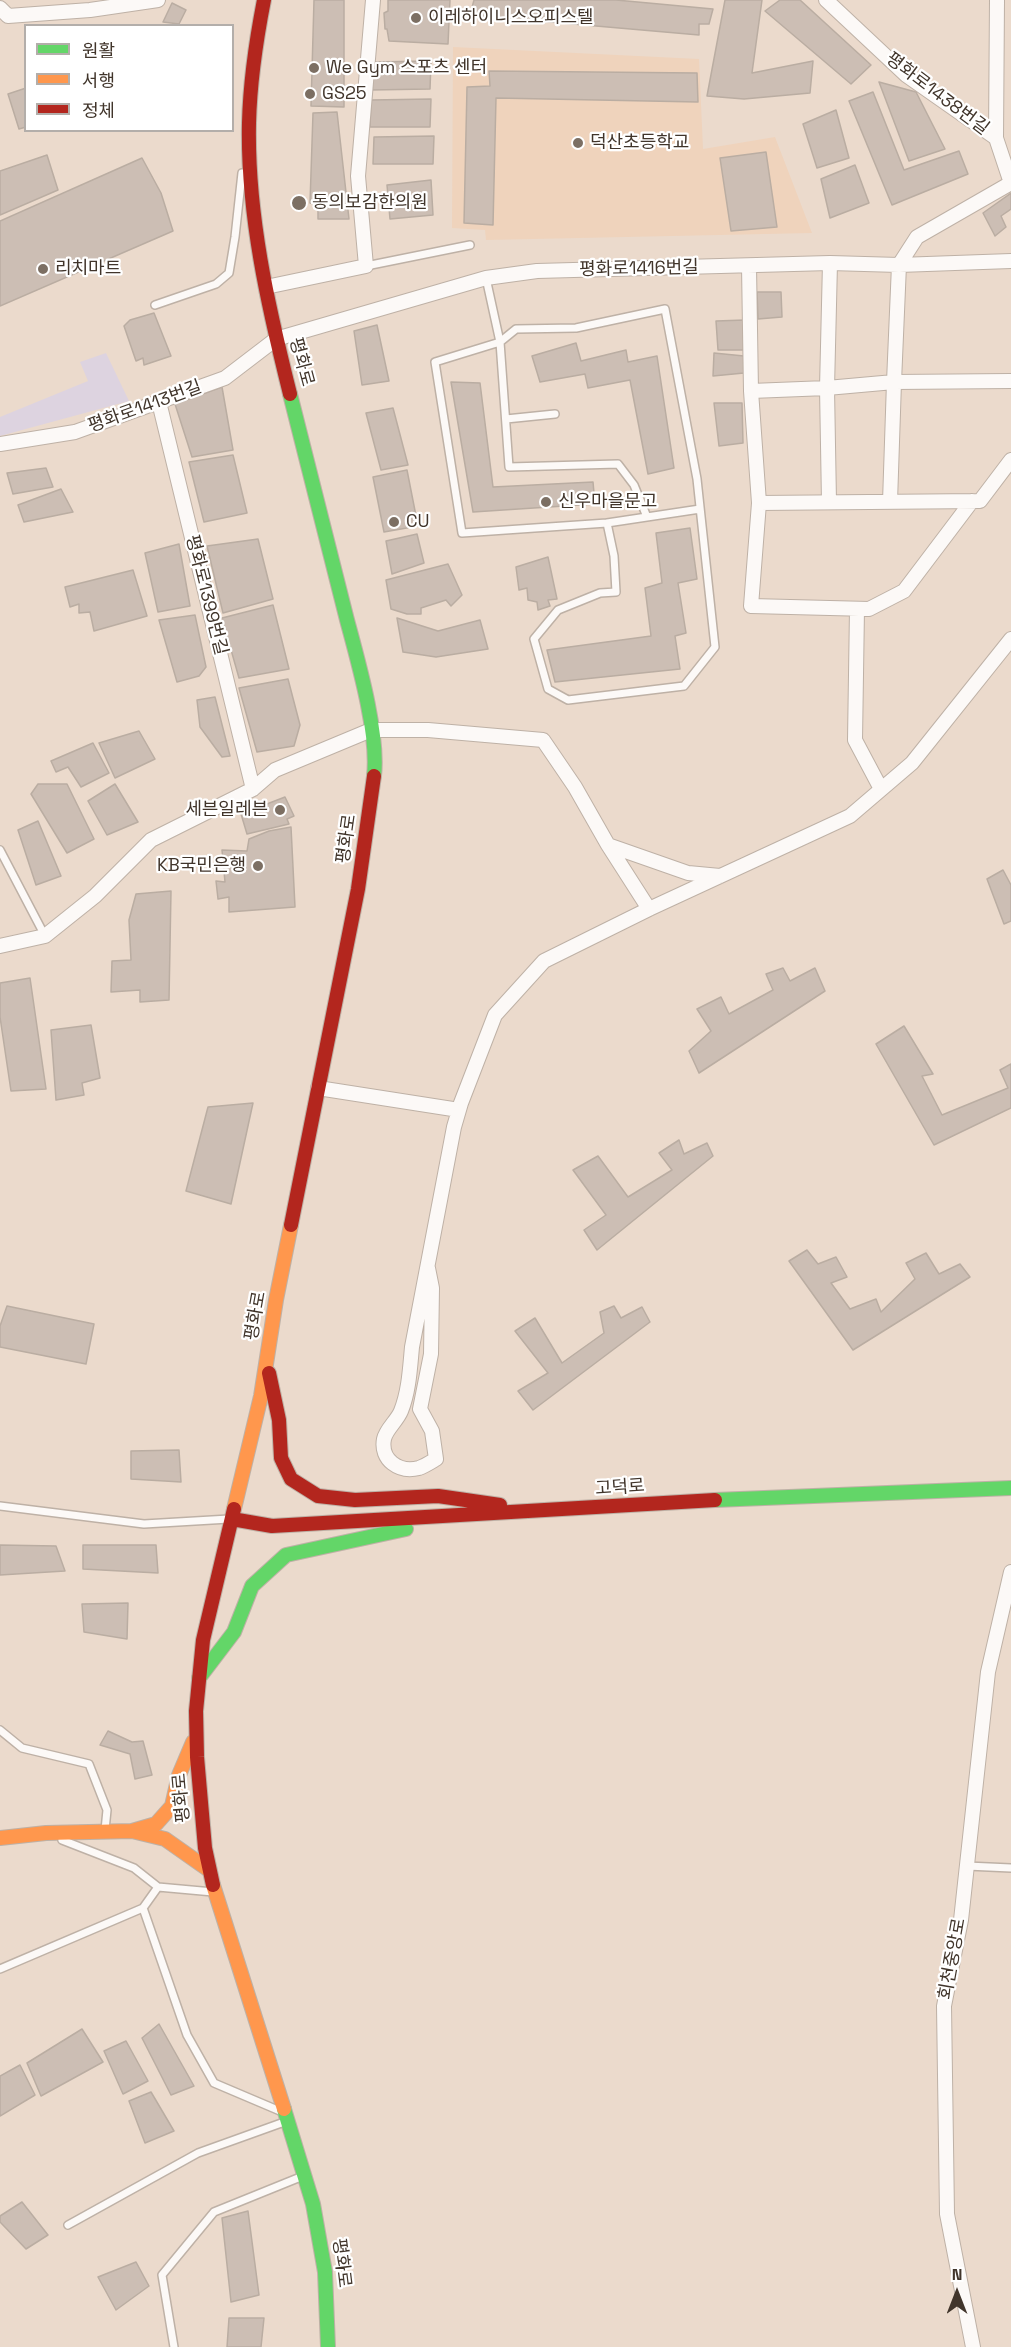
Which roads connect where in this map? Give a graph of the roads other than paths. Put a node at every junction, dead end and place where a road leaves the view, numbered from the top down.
1 (158, 0) edge
2 (264, 0) edge
3 (373, 0) edge
4 (826, 0) edge
5 (998, 0) edge
6 (0, 8) edge
7 (252, 78) junction
8 (996, 138) junction
9 (1011, 183) edge
10 (470, 245) dead end
11 (1011, 261) edge
12 (830, 263) junction
13 (899, 265) junction
14 (366, 266) junction
15 (749, 266) junction
16 (486, 278) junction
17 (266, 287) junction
18 (155, 305) dead end
19 (276, 339) junction
20 (500, 342) junction
21 (1011, 381) edge
22 (894, 382) junction
23 (827, 388) junction
24 (751, 391) junction
25 (159, 402) junction
26 (555, 414) dead end
27 (506, 419) junction
28 (0, 444) edge
29 (1011, 460) edge
30 (972, 501) junction
31 (829, 502) junction
32 (890, 502) junction
33 (759, 503) junction
34 (700, 509) junction
35 (647, 517) junction
36 (607, 523) junction
37 (857, 609) junction
38 (1011, 639) edge
39 (371, 730) junction
40 (253, 789) junction
41 (881, 789) junction
42 (608, 845) junction
43 (0, 850) edge
44 (722, 876) junction
45 (649, 909) junction
46 (45, 936) junction
47 (0, 946) edge
48 (318, 1088) junction
49 (459, 1110) junction
50 (428, 1268) junction
51 (267, 1360) junction
52 (1011, 1488) edge
53 (0, 1506) edge
54 (542, 1511) junction
55 (472, 1515) junction
56 (232, 1519) junction
57 (1011, 1572) edge
58 (199, 1678) junction
59 (0, 1730) edge
60 (197, 1734) junction
61 (132, 1831) junction
62 (105, 1832) junction
63 (46, 1833) junction
64 (0, 1838) edge
65 (967, 1866) junction
66 (1011, 1868) edge
67 (209, 1870) junction
68 (158, 1887) junction
69 (215, 1892) junction
70 (143, 1908) junction
71 (0, 1969) edge
72 (286, 2117) junction
73 (305, 2175) junction
74 (68, 2225) dead end
75 (174, 2347) edge
76 (328, 2347) edge
77 (973, 2347) edge

1 - 6 street
2 - 7 main road, 평화로
3 - 14 street
4 - 8 street, 평화로1438번길
5 - 8 street
7 - 17 main road, 평화로
7 - 18 lane
8 - 9 street
9 - 13 street
10 - 14 lane
11 - 13 street, 평화로1416번길
12 - 13 street, 평화로1416번길
12 - 15 street, 평화로1416번길
12 - 23 street
13 - 22 street
14 - 17 street
15 - 16 street, 평화로1416번길
15 - 24 street
16 - 19 street, 평화로1416번길
16 - 20 lane
17 - 19 main road, 평화로
19 - 25 street, 평화로1413번길
19 - 39 main road, 평화로
20 - 27 lane
20 - 34 lane
20 - 36 lane
21 - 22 street
22 - 23 street
22 - 32 street
23 - 24 street
23 - 31 street
24 - 33 street
25 - 28 street, 평화로1413번길
25 - 40 street, 평화로1399번길
26 - 27 lane
27 - 35 lane
29 - 30 street
30 - 32 street
30 - 37 street
31 - 32 street
31 - 33 street
33 - 37 street
34 - 35 lane
34 - 36 lane
35 - 36 lane
37 - 41 street
38 - 41 street
39 - 40 street
39 - 42 street
39 - 48 main road, 평화로
40 - 46 street
41 - 44 street
42 - 44 street
42 - 45 street
43 - 46 lane
44 - 45 street
45 - 49 street
46 - 47 street
48 - 49 street
48 - 51 main road, 평화로
49 - 50 street
50 - 50 street
51 - 54 main road
51 - 56 main road, 평화로
52 - 54 main road, 고덕로
53 - 56 lane
54 - 55 main road, 고덕로
55 - 56 main road, 고덕로
55 - 58 main road
56 - 58 main road, 평화로
57 - 65 street, 회천중앙로
58 - 60 main road, 평화로
59 - 62 lane
60 - 61 main road
60 - 67 main road, 평화로
61 - 62 main road
61 - 67 main road
62 - 63 main road
63 - 64 main road
63 - 68 lane
65 - 66 lane
65 - 77 street, 회천중앙로
67 - 69 main road, 평화로
68 - 69 lane
68 - 70 lane
69 - 72 main road, 평화로
70 - 71 lane
70 - 72 lane
72 - 73 main road, 평화로
72 - 74 lane
73 - 75 lane
73 - 76 main road, 평화로

